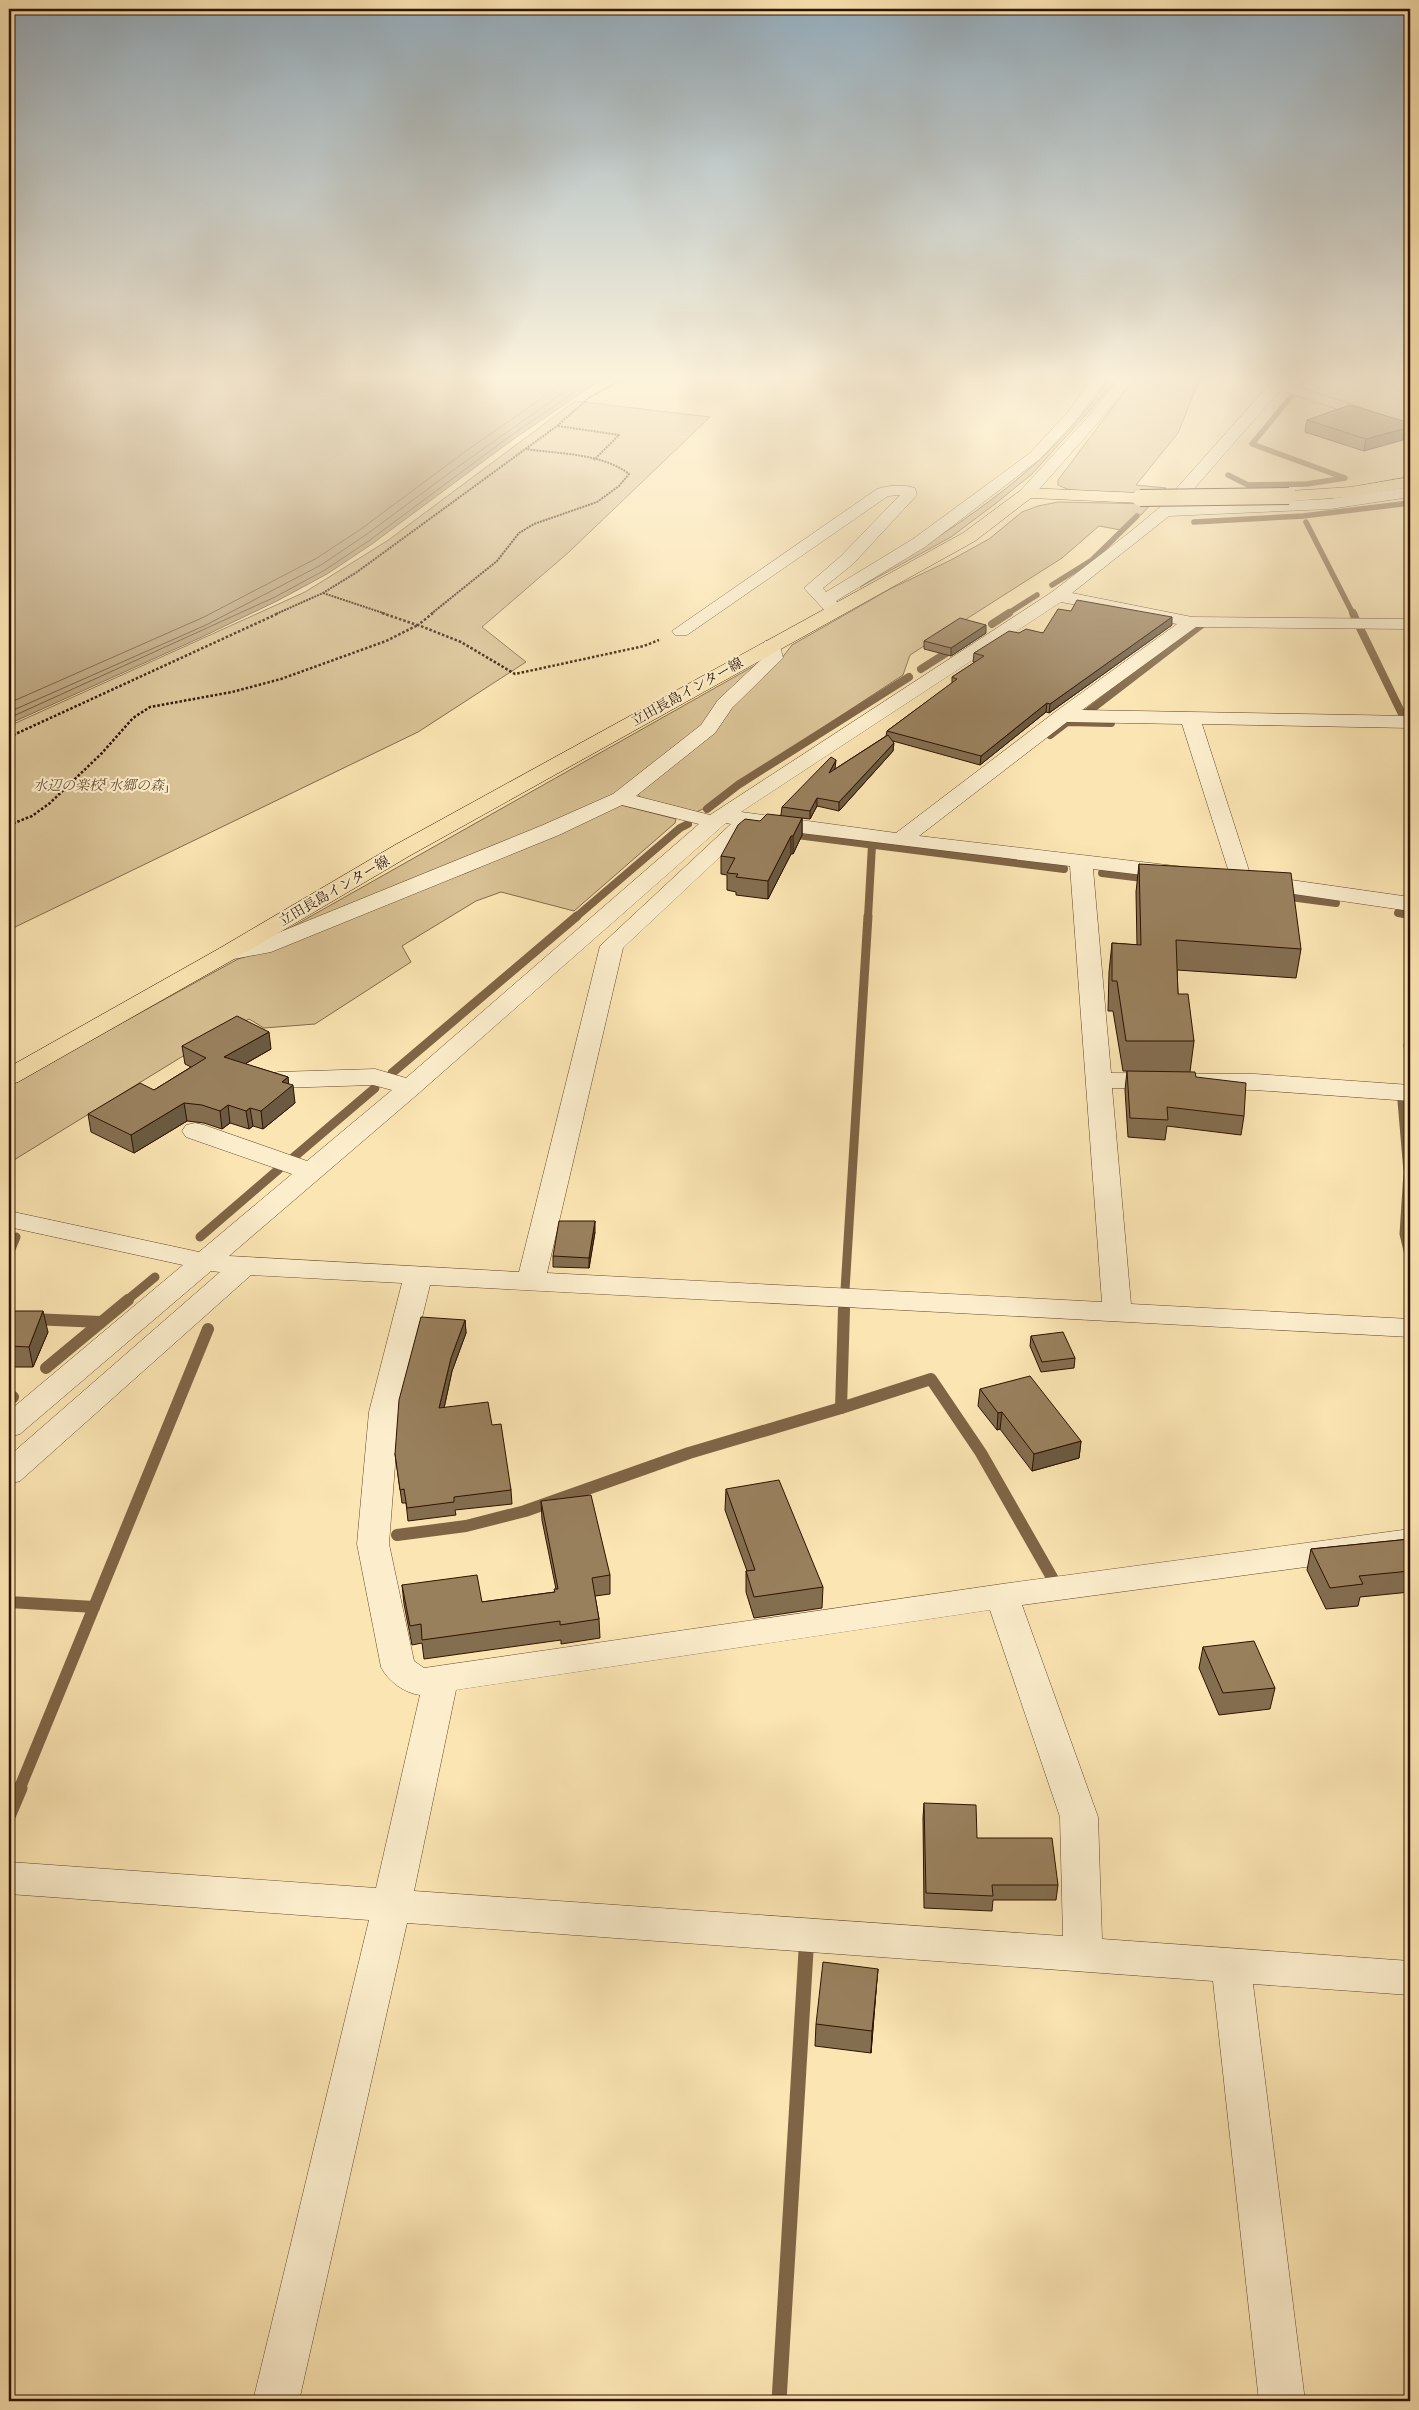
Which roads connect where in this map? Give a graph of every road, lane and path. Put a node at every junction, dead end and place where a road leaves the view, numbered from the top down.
1 (469, 488) edge
2 (616, 488) edge
3 (991, 488) edge
4 (1031, 488) edge
5 (1185, 488) edge
6 (1327, 488) edge
7 (1372, 488) edge
8 (1182, 492) junction
9 (1410, 492) edge
10 (1027, 493) junction
11 (1165, 512) junction
12 (323, 593) junction
13 (1058, 596) junction
14 (829, 605) junction
15 (1192, 622) junction
16 (1410, 624) edge
17 (418, 625) junction
18 (681, 630) joint
19 (772, 645) junction
20 (1062, 716) junction
21 (1190, 719) junction
22 (1410, 722) edge
23 (9, 737) edge
24 (620, 798) junction
25 (718, 819) junction
26 (748, 820) junction
27 (9, 825) edge
28 (900, 840) junction
29 (1081, 862) junction
30 (1194, 875) edge
31 (1410, 904) edge
32 (228, 953) junction
33 (9, 1077) edge
34 (278, 1080) edge
35 (1098, 1080) junction
36 (410, 1088) junction
37 (1410, 1093) edge
38 (195, 1131) dead end
39 (312, 1172) junction
40 (9, 1219) edge
41 (207, 1262) junction
42 (244, 1266) junction
43 (418, 1275) junction
44 (531, 1281) junction
45 (1116, 1312) junction
46 (1410, 1328) edge
47 (9, 1427) edge
48 (9, 1473) edge
49 (1410, 1540) edge
50 (1002, 1596) junction
51 (441, 1679) junction
52 (9, 1878) edge
53 (392, 1905) junction
54 (1083, 1954) junction
55 (1231, 1965) junction
56 (1410, 1978) edge
57 (276, 2401) edge
58 (1282, 2401) edge

1 - 12 path
2 - 17 path
3 - 14 street
4 - 10 street
5 - 8 street
6 - 8 street
7 - 10 main road, bridge
8 - 11 street
9 - 11 street
10 - 14 main road, 立田長島インター線
11 - 13 street
12 - 17 path
12 - 23 path
13 - 15 street
13 - 25 street
14 - 18 street
14 - 19 main road, 立田長島インター線
15 - 16 street
15 - 20 street
17 - 18 path
17 - 27 path
19 - 24 street
19 - 32 main road, 立田長島インター線
20 - 21 street
20 - 28 street
21 - 22 street
21 - 31 street
24 - 25 street
24 - 32 street
25 - 26 street
25 - 36 street
26 - 28 street
26 - 44 street
28 - 29 street
29 - 30 street
29 - 35 street
32 - 33 main road, 立田長島インター線
34 - 36 street
35 - 37 street
35 - 45 street
36 - 39 street
38 - 39 street
39 - 41 street
40 - 41 street
41 - 42 street
41 - 47 street
42 - 43 street
42 - 48 street
43 - 44 street
43 - 51 street
44 - 45 street
45 - 46 street
49 - 50 street
50 - 51 street
50 - 54 street
51 - 53 street
52 - 53 street
53 - 54 street
53 - 57 street
54 - 55 street
55 - 56 street
55 - 58 street

